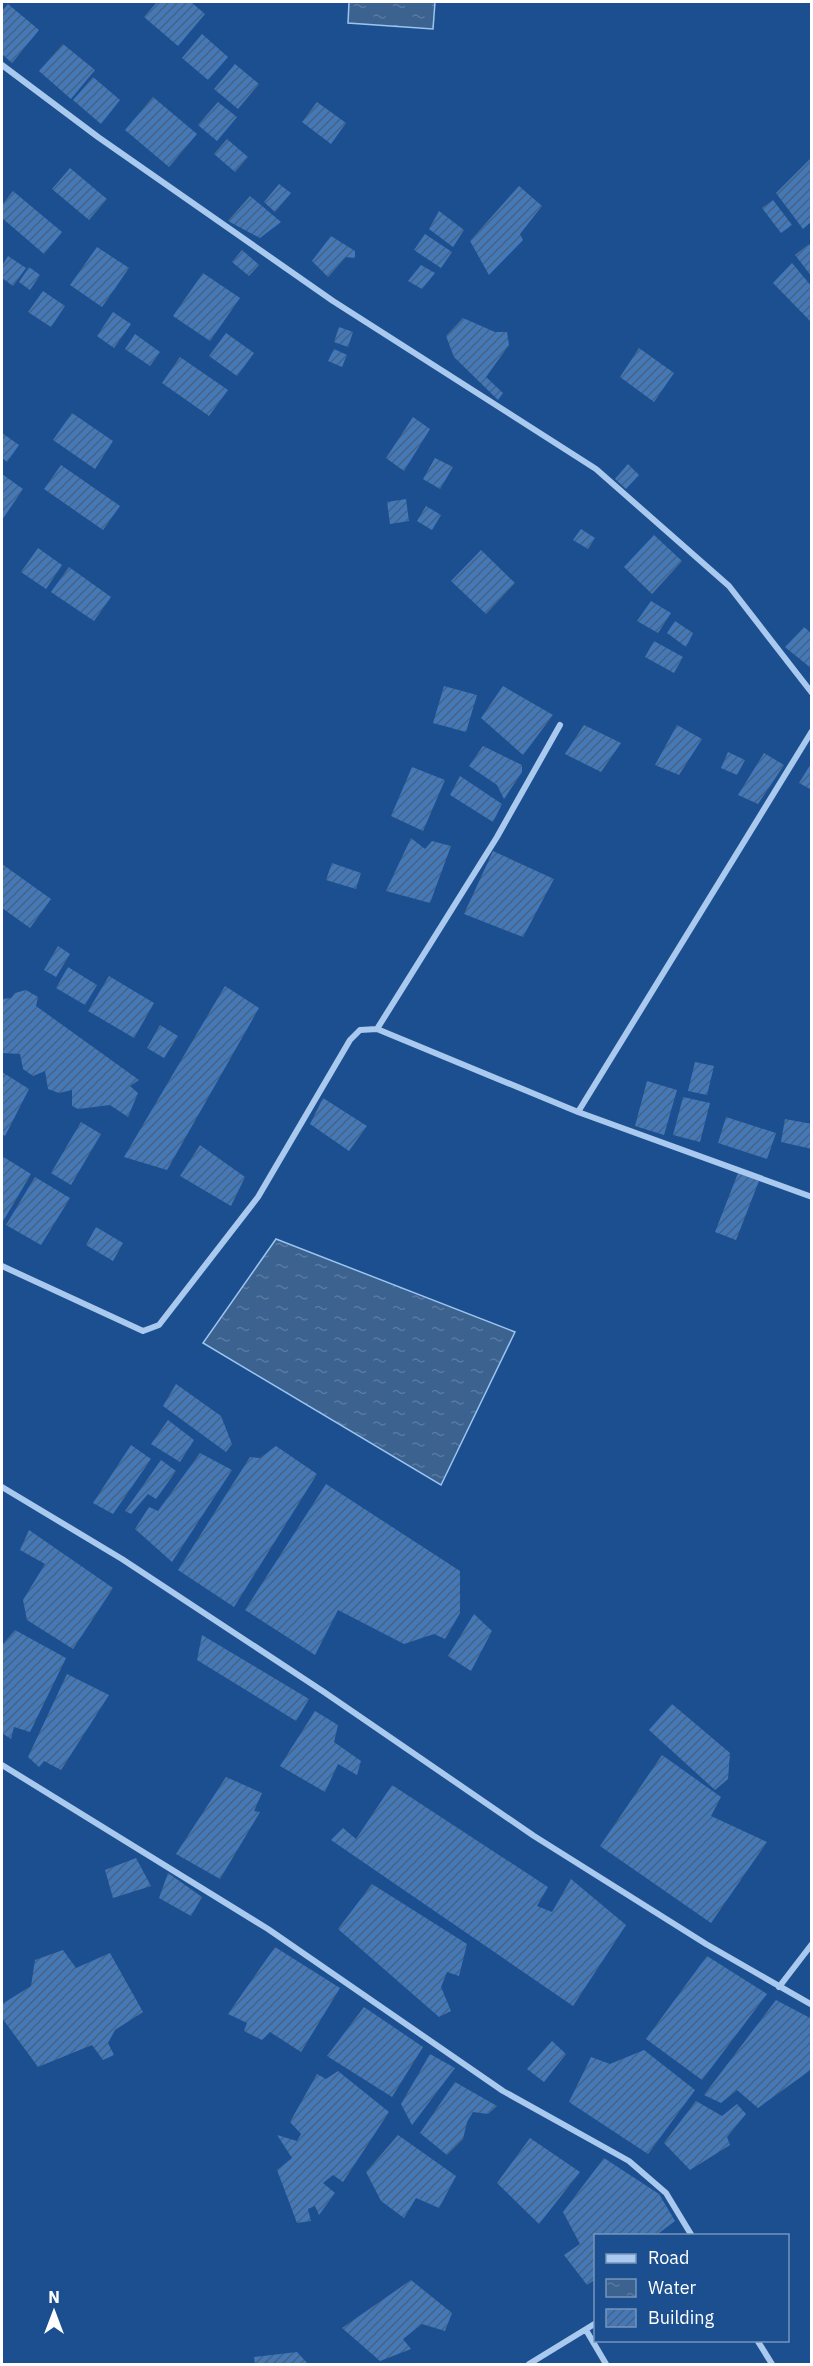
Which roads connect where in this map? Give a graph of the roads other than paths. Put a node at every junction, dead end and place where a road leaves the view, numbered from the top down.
1 (2, 65) edge
2 (812, 693) edge
3 (560, 725) dead end
4 (812, 731) edge
5 (377, 1029) junction
6 (578, 1112) junction
7 (812, 1197) edge
8 (2, 1266) edge
9 (2, 1487) edge
10 (2, 1765) edge
11 (812, 1944) edge
12 (780, 1987) junction
13 (812, 2006) edge
14 (691, 2234) edge
15 (594, 2324) edge
16 (586, 2330) junction
17 (758, 2342) edge
18 (529, 2364) edge
19 (606, 2364) edge
20 (772, 2364) edge

1 - 2 street
3 - 5 street
4 - 6 street
5 - 6 street
5 - 8 street
6 - 7 street
9 - 12 street
10 - 14 street
11 - 12 street
12 - 13 street
15 - 16 street
16 - 18 street
16 - 19 street
17 - 20 street

